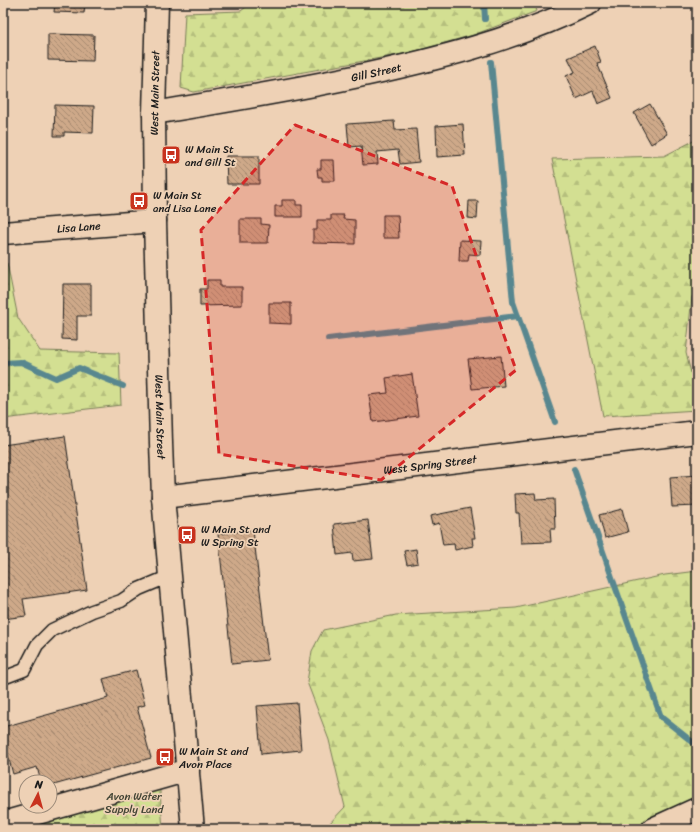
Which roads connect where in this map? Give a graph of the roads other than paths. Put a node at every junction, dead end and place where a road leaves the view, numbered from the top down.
1 (157, 3) edge
2 (590, 3) edge
3 (154, 114) junction
4 (155, 220) junction
5 (3, 233) edge
6 (697, 432) edge
7 (163, 497) junction
8 (170, 576) junction
9 (3, 678) edge
10 (188, 770) junction
11 (697, 809) edge
12 (3, 823) edge
13 (193, 829) edge
14 (653, 829) edge

1 - 3 street, West Main Street
2 - 3 street, Gill Street
3 - 4 street, West Main Street
4 - 5 street, Lisa Lane
4 - 7 street, West Main Street
6 - 7 street, West Spring Street
7 - 8 street, West Main Street
8 - 9 lane
8 - 10 street, West Main Street
10 - 12 street
10 - 13 street, West Main Street
11 - 14 street

